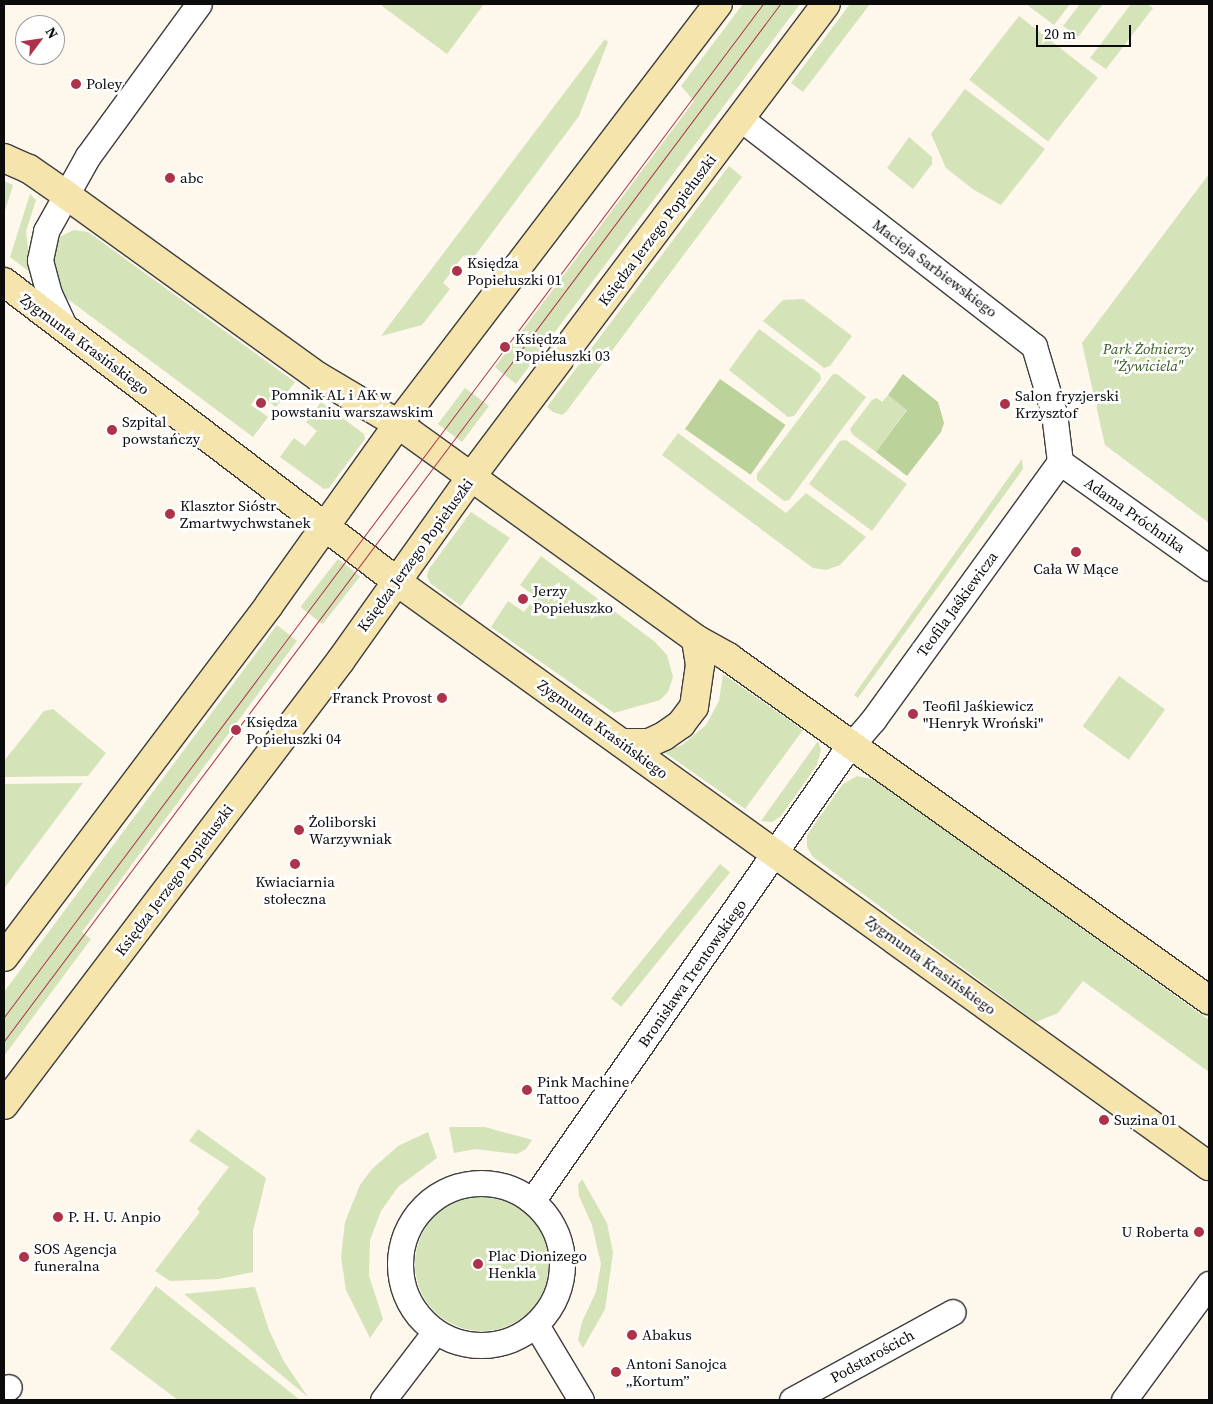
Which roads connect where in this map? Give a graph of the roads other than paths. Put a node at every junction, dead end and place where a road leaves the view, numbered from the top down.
1 (199, 4) edge
2 (718, 4) edge
3 (826, 4) edge
4 (740, 118) junction
5 (4, 158) edge
6 (65, 194) junction
7 (4, 282) edge
8 (64, 328) junction
9 (398, 424) junction
10 (1060, 462) junction
11 (471, 477) junction
12 (325, 527) junction
13 (1209, 568) edge
14 (396, 581) junction
15 (696, 639) junction
16 (622, 742) junction
17 (852, 745) junction
18 (775, 853) junction
19 (4, 957) edge
20 (1209, 1000) edge
21 (4, 1105) edge
22 (1209, 1166) edge
23 (532, 1201) junction
24 (1209, 1284) edge
25 (953, 1312) dead end
26 (536, 1325) junction
27 (435, 1332) junction
28 (383, 1400) edge
29 (581, 1400) edge
30 (792, 1400) edge
31 (1124, 1400) edge

1 - 6 street
2 - 9 street
3 - 4 street, Księdza Jerzego Popiełuszki
4 - 10 street, Macieja Sarbiewskiego
4 - 11 street, Księdza Jerzego Popiełuszki
5 - 6 street
6 - 8 street
6 - 9 street
7 - 8 street, Zygmunta Krasińskiego
8 - 12 street, Zygmunta Krasińskiego
9 - 11 street
9 - 12 street
10 - 13 street, Adama Próchnika
10 - 17 street, Teofila Jaśkiewicza
11 - 14 street, Księdza Jerzego Popiełuszki
11 - 15 street
12 - 14 street, Zygmunta Krasińskiego
12 - 19 street
14 - 16 street, Zygmunta Krasińskiego
14 - 21 street, Księdza Jerzego Popiełuszki
15 - 16 street
15 - 17 street
16 - 18 street, Zygmunta Krasińskiego
17 - 18 street, Bronisława Trentowskiego
17 - 20 street
18 - 22 street, Zygmunta Krasińskiego
18 - 23 street, Bronisława Trentowskiego
23 - 26 street
23 - 27 street
24 - 31 street
25 - 30 street, Podstarościch
26 - 27 street
26 - 29 street
27 - 28 street

